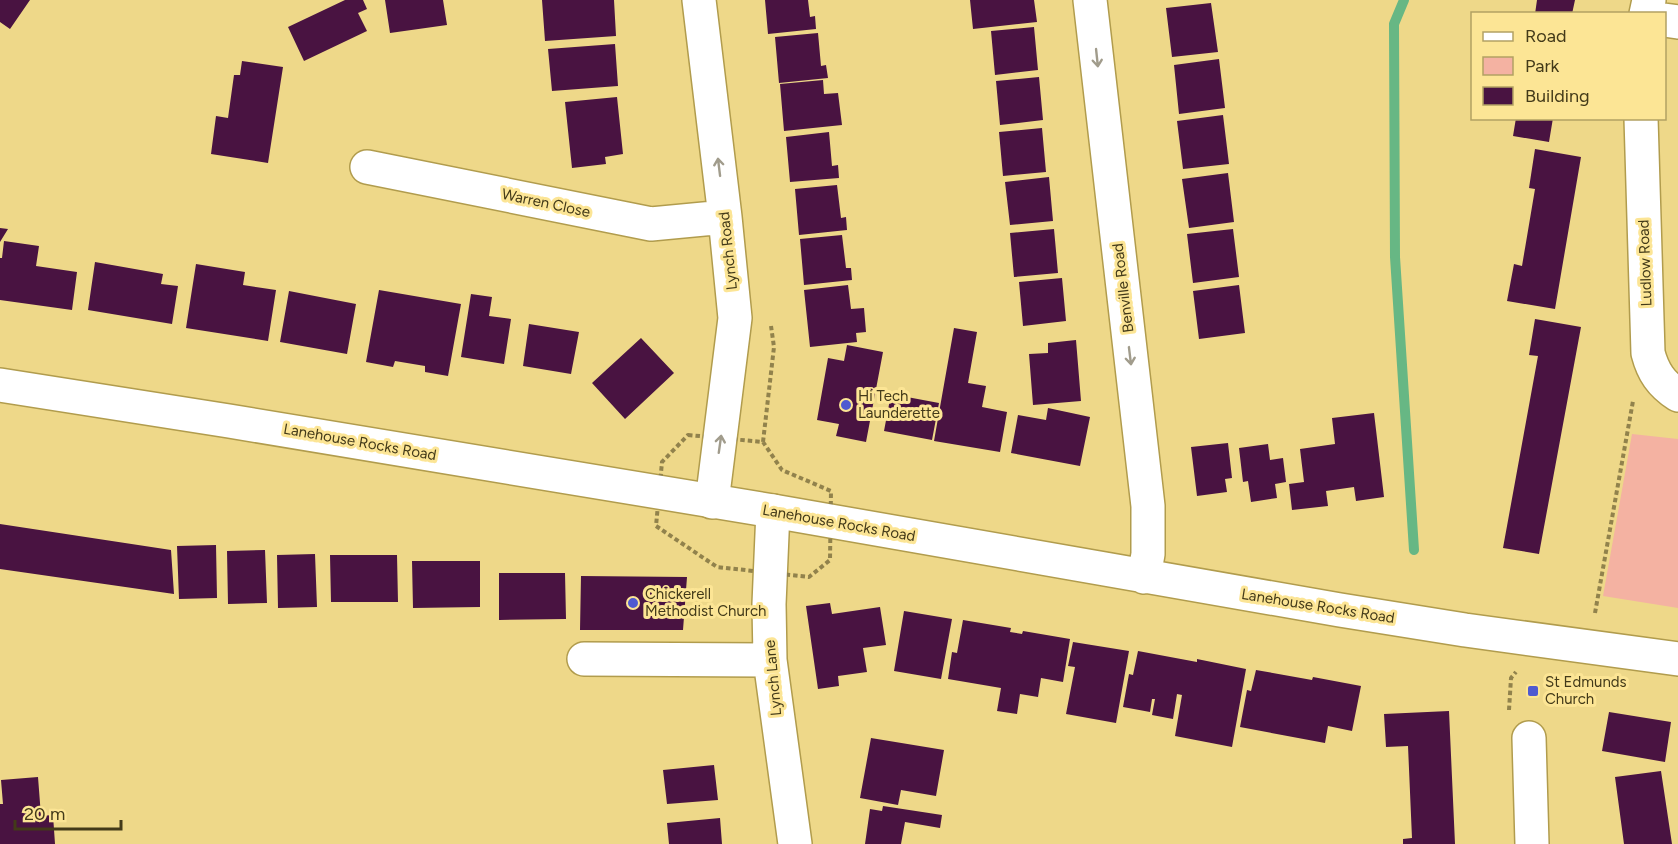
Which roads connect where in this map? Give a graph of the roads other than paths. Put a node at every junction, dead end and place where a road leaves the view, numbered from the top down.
1 (699, 0) edge
2 (1090, 0) edge
3 (1641, 120) edge
4 (367, 167) dead end
5 (725, 217) junction
6 (0, 385) edge
7 (1678, 395) edge
8 (712, 502) junction
9 (773, 511) junction
10 (1144, 577) junction
11 (584, 659) dead end
12 (1678, 659) edge
13 (770, 660) junction
14 (1528, 738) road end
15 (795, 844) edge
16 (1532, 844) edge

5 -> 1 main road, Lynch Road
2 -> 10 main road, Benville Road
3 - 7 main road, Ludlow Road
4 - 5 main road, Warren Close
8 -> 5 main road, Lynch Road
6 - 8 main road, Lanehouse Rocks Road
8 - 9 main road, Lanehouse Rocks Road
9 - 10 main road, Lanehouse Rocks Road
9 - 13 main road, Lynch Lane
10 - 12 main road, Lanehouse Rocks Road
11 - 13 main road
13 - 15 main road, Lynch Lane
14 - 16 main road

